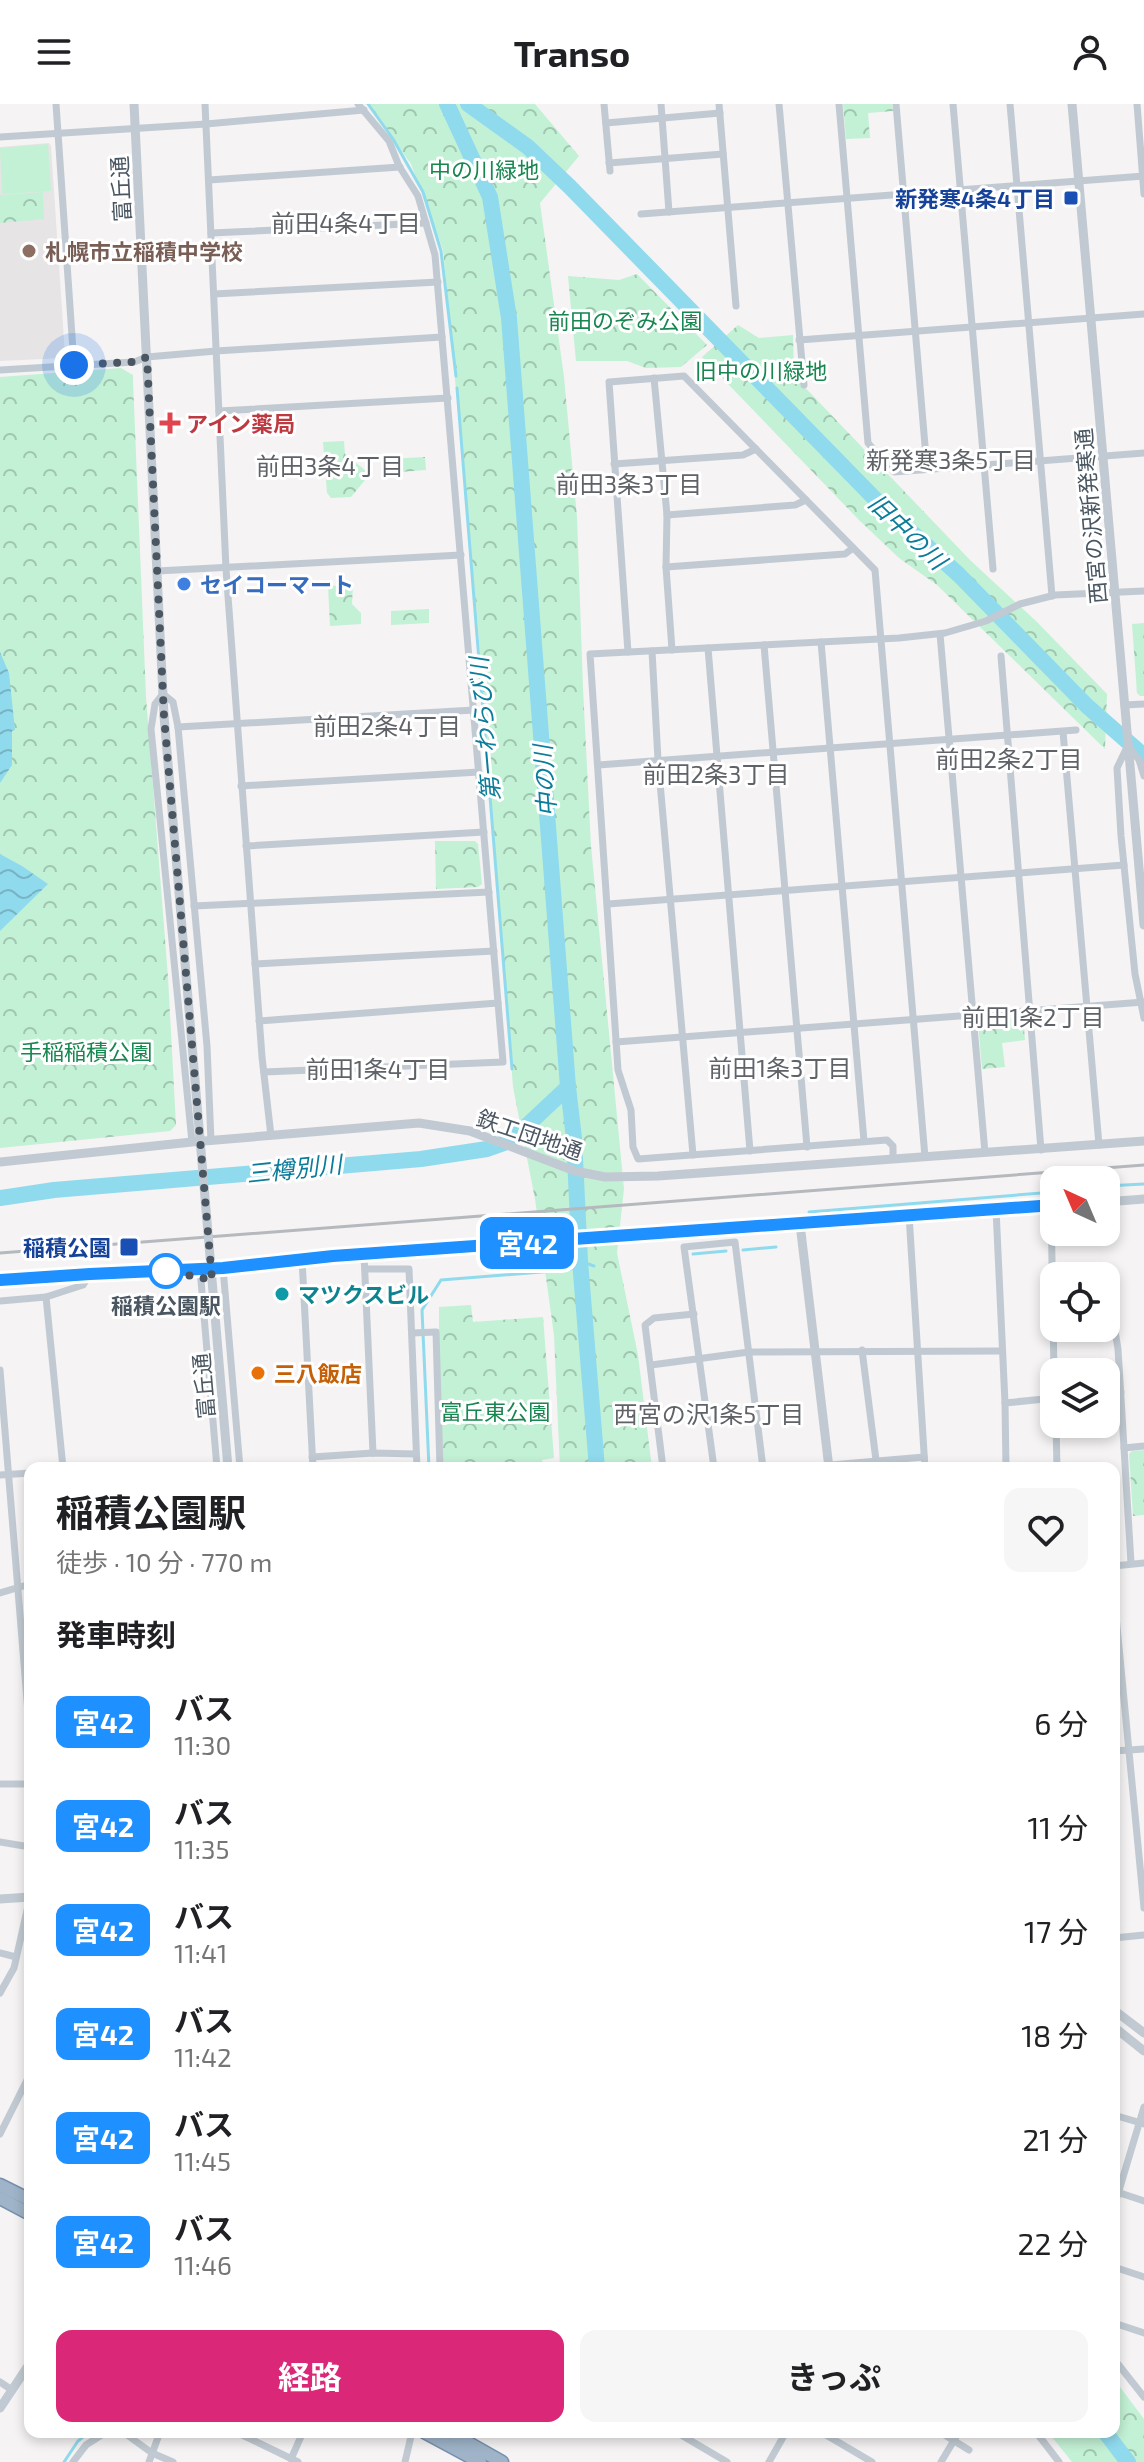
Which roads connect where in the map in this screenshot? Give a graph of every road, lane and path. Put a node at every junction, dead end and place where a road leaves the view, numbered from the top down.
1 (56, 104) edge
2 (134, 104) edge
3 (205, 104) edge
4 (604, 104) edge
5 (661, 104) edge
6 (779, 104) edge
7 (839, 104) edge
8 (896, 104) edge
9 (953, 104) edge
10 (1010, 104) edge
11 (1072, 104) edge
12 (1137, 104) edge
13 (361, 107) edge
14 (719, 108) edge
15 (663, 119) junction
16 (606, 123) junction
17 (206, 124) junction
18 (135, 129) junction
19 (58, 133) junction
20 (0, 137) edge
21 (723, 154) junction
22 (665, 159) junction
23 (400, 167) junction
24 (1143, 176) edge
25 (209, 180) junction
26 (1079, 182) junction
27 (1017, 185) junction
28 (960, 190) junction
29 (903, 194) junction
30 (1144, 194) edge
31 (847, 199) junction
32 (787, 203) junction
33 (727, 208) junction
34 (669, 212) junction
35 (641, 214) dead end
36 (426, 223) junction
37 (211, 233) junction
38 (438, 282) junction
39 (214, 294) junction
40 (736, 306) dead end
41 (1144, 314) edge
42 (1091, 318) junction
43 (1029, 323) junction
44 (973, 327) junction
45 (914, 331) junction
46 (859, 336) junction
47 (442, 337) junction
48 (799, 340) junction
49 (216, 351) junction
50 (147, 357) junction
51 (74, 365) junction
52 (0, 370) edge
53 (654, 378) junction
54 (804, 385) dead end
55 (448, 398) junction
56 (219, 411) junction
57 (756, 449) junction
58 (1144, 453) edge
59 (1103, 456) junction
60 (663, 461) junction
61 (1041, 461) junction
62 (614, 464) junction
63 (983, 465) junction
64 (927, 469) junction
65 (806, 500) junction
66 (667, 515) junction
67 (853, 548) junction
68 (461, 555) junction
69 (666, 567) junction
70 (226, 569) junction
71 (993, 569) dead end
72 (157, 571) junction
73 (1144, 591) edge
74 (1116, 592) junction
75 (1052, 596) junction
76 (940, 634) junction
77 (880, 639) junction
78 (821, 642) junction
79 (764, 645) junction
80 (708, 648) junction
81 (672, 650) junction
82 (652, 651) junction
83 (628, 652) junction
84 (1001, 656) dead end
85 (163, 694) junction
86 (1144, 704) edge
87 (1124, 705) junction
88 (474, 710) junction
89 (236, 723) junction
90 (178, 727) junction
91 (1076, 730) dead end
92 (1063, 732) junction
93 (1007, 735) junction
94 (949, 739) junction
95 (890, 742) junction
96 (1128, 745) junction
97 (828, 747) junction
98 (773, 751) junction
99 (716, 756) junction
100 (658, 760) junction
101 (598, 765) junction
102 (479, 772) junction
103 (1144, 775) edge
104 (241, 786) junction
105 (484, 832) junction
106 (246, 846) junction
107 (1124, 865) junction
108 (1076, 869) junction
109 (1018, 873) junction
110 (962, 878) junction
111 (902, 882) junction
112 (841, 887) junction
113 (784, 891) junction
114 (489, 892) junction
115 (728, 895) junction
116 (672, 900) junction
117 (250, 904) junction
118 (608, 904) junction
119 (194, 906) junction
120 (1144, 925) edge
121 (494, 951) junction
122 (255, 964) junction
123 (1142, 1002) edge
124 (498, 1003) junction
125 (1088, 1007) junction
126 (1030, 1012) junction
127 (974, 1016) junction
128 (1144, 1018) edge
129 (914, 1020) junction
130 (259, 1021) junction
131 (854, 1024) junction
132 (796, 1028) junction
133 (740, 1032) junction
134 (682, 1037) junction
135 (616, 1042) junction
136 (264, 1072) junction
137 (271, 1136) junction
138 (211, 1141) junction
139 (864, 1141) junction
140 (1144, 1141) edge
141 (192, 1142) junction
142 (1099, 1145) junction
143 (807, 1147) junction
144 (1041, 1150) junction
145 (750, 1151) junction
146 (985, 1153) junction
147 (693, 1155) junction
148 (893, 1157) junction
149 (925, 1157) junction
150 (0, 1162) edge
151 (1144, 1199) edge
152 (1120, 1201) edge
153 (1040, 1207) edge
154 (996, 1209) junction
155 (909, 1215) junction
156 (800, 1224) junction
157 (364, 1254) junction
158 (302, 1259) junction
159 (223, 1268) junction
160 (200, 1269) junction
161 (365, 1269) junction
162 (90, 1274) junction
163 (0, 1280) edge
164 (46, 1297) junction
165 (0, 1301) edge
166 (694, 1314) junction
167 (413, 1333) junction
168 (1117, 1342) edge
169 (814, 1350) junction
170 (862, 1350) junction
171 (917, 1351) junction
172 (1002, 1351) junction
173 (749, 1352) junction
174 (700, 1358) junction
175 (651, 1365) junction
176 (0, 1370) edge
177 (1121, 1392) joint
178 (1040, 1399) edge
179 (1005, 1403) junction
180 (1056, 1438) edge
181 (1144, 1446) edge
182 (1124, 1448) junction
183 (373, 1453) junction
184 (416, 1454) junction
185 (312, 1457) junction
186 (924, 1457) junction
187 (62, 1462) edge
188 (216, 1462) edge
189 (227, 1462) edge
190 (239, 1462) edge
191 (312, 1462) edge
192 (417, 1462) edge
193 (440, 1462) edge
194 (662, 1462) edge
195 (713, 1462) edge
196 (762, 1462) edge
197 (828, 1462) edge
198 (876, 1462) edge
199 (890, 1462) edge
200 (924, 1462) edge
201 (1006, 1462) edge
202 (1057, 1462) edge
203 (24, 1473) edge
204 (4, 1475) edge
205 (1131, 1563) junction
206 (1144, 1563) edge
207 (1120, 1565) edge
208 (24, 1586) edge
209 (18, 1588) junction
210 (0, 1593) edge
211 (1120, 1657) edge
212 (24, 1662) edge
213 (1144, 1749) edge
214 (1129, 1750) junction
215 (1120, 1751) edge
216 (0, 1784) edge
217 (24, 1784) edge
218 (0, 1842) edge
219 (24, 1846) edge
220 (24, 1897) edge
221 (0, 1899) edge
222 (1144, 1908) edge
223 (24, 1923) edge
224 (1144, 1935) edge
225 (1120, 1937) edge
226 (0, 1953) edge
227 (16, 1957) junction
228 (0, 1993) edge
229 (1120, 2016) edge
230 (1120, 2032) edge
231 (1144, 2033) edge
232 (1144, 2051) edge
233 (24, 2085) edge
234 (1144, 2107) edge
235 (1120, 2117) edge
236 (1142, 2123) edge
237 (2, 2124) edge
238 (0, 2134) edge
239 (1120, 2181) edge
240 (0, 2185) edge
241 (1120, 2193) edge
242 (24, 2197) edge
243 (0, 2198) edge
244 (1144, 2201) edge
245 (24, 2211) edge
246 (1120, 2269) edge
247 (1144, 2277) edge
248 (1120, 2325) edge
249 (1144, 2333) edge
250 (1120, 2367) edge
251 (24, 2372) edge
252 (0, 2382) edge
253 (12, 2390) junction
254 (1144, 2397) edge
255 (0, 2408) edge
256 (97, 2438) edge
257 (131, 2438) edge
258 (158, 2438) edge
259 (248, 2438) edge
260 (301, 2438) edge
261 (411, 2438) edge
262 (435, 2438) edge
263 (460, 2438) edge
264 (686, 2438) edge
265 (783, 2438) edge
266 (831, 2438) edge
267 (950, 2438) edge
268 (1041, 2438) edge
269 (954, 2440) junction
270 (969, 2450) dead end
271 (152, 2453) junction
272 (294, 2460) edge
273 (73, 2462) edge
274 (149, 2462) edge
275 (173, 2462) edge
276 (405, 2462) edge
277 (480, 2462) edge
278 (502, 2462) edge
279 (727, 2462) edge
280 (769, 2462) edge
281 (872, 2462) edge
282 (941, 2462) edge
283 (1059, 2462) edge

1 - 19 street
2 - 18 street, 富丘通
3 - 17 street
4 - 16 street
5 - 15 street
6 - 32 street
7 - 31 street
8 - 29 street
9 - 28 street
10 - 27 street
11 - 26 street, 西宮の沢新発寒通
12 - 24 street
13 - 17 street
13 - 23 street
14 - 15 street
14 - 21 street
15 - 16 street
15 - 22 street
16 - 22 street
17 - 18 street
17 - 25 street
18 - 19 street
18 - 50 street, 富丘通
19 - 20 street
19 - 51 street
21 - 22 street
21 - 33 street
22 - 34 street
23 - 25 street
23 - 36 street
24 - 26 street
24 - 30 street
25 - 37 street
26 - 27 street
26 - 42 street, 西宮の沢新発寒通
27 - 28 street
27 - 43 street
28 - 29 street
28 - 44 street
29 - 31 street
29 - 45 street
31 - 32 street
31 - 46 street
32 - 33 street
32 - 48 street
33 - 34 street
33 - 40 street
34 - 35 street
36 - 37 street
36 - 38 street
37 - 39 street
38 - 39 street
38 - 47 street
39 - 49 street
41 - 42 street
42 - 43 street
42 - 59 street, 西宮の沢新発寒通
43 - 44 street
43 - 61 street
44 - 45 street
44 - 63 street
45 - 46 street
45 - 64 street
46 - 48 street
46 - 64 street
47 - 49 street
47 - 55 street
48 - 54 street
49 - 50 street
49 - 56 street
50 - 51 street
50 - 72 street, 富丘通
51 - 52 street
53 - 57 street
53 - 60 street
53 - 62 street
55 - 56 street
55 - 68 street
56 - 70 street
57 - 60 street
57 - 65 street
58 - 59 street
59 - 61 street
59 - 74 street, 西宮の沢新発寒通
60 - 62 street
60 - 66 street
61 - 63 street
61 - 75 street
62 - 83 street
63 - 64 street
63 - 71 street
65 - 66 street
65 - 67 street
66 - 69 street
67 - 69 street
67 - 77 street
68 - 70 street
68 - 88 street
69 - 81 street
70 - 72 street
70 - 89 street
72 - 85 street, 富丘通
73 - 74 street
74 - 75 street
74 - 87 street, 西宮の沢新発寒通
75 - 76 street
76 - 77 street
76 - 94 street
77 - 78 street
77 - 95 street
78 - 79 street
78 - 97 street
79 - 80 street
79 - 98 street
80 - 81 street
80 - 99 street
81 - 82 street
82 - 83 street
82 - 100 street
83 - 101 street
84 - 93 street
85 - 90 street
85 - 141 street
85 - 189 street, 富丘通, bridge
86 - 87 street
87 - 96 street, 西宮の沢新発寒通
88 - 89 street
88 - 102 street
89 - 90 street
89 - 104 street
90 - 119 street
91 - 92 street
92 - 93 street
92 - 108 street
93 - 94 street
93 - 109 street
94 - 95 street
94 - 110 street
95 - 97 street
95 - 111 street
96 - 103 street
96 - 107 street
96 - 120 street, 西宮の沢新発寒通
97 - 98 street
97 - 112 street
98 - 99 street
98 - 113 street
99 - 100 street
99 - 115 street
100 - 101 street
100 - 116 street
101 - 118 street
102 - 104 street
102 - 105 street
104 - 106 street
105 - 106 street
105 - 114 street
106 - 117 street
107 - 108 street
107 - 123 street
108 - 109 street
108 - 125 street
109 - 110 street
109 - 126 street
110 - 111 street
110 - 127 street
111 - 112 street
111 - 129 street
112 - 113 street
112 - 131 street
113 - 115 street
113 - 132 street
114 - 117 street
114 - 121 street
115 - 116 street
115 - 133 street
116 - 118 street
116 - 134 street
117 - 119 street
117 - 122 street
118 - 135 street
119 - 138 street
121 - 122 street
121 - 124 street
122 - 130 street
123 - 125 street
123 - 128 street
124 - 130 street
124 - 136 street
125 - 126 street
125 - 142 street
126 - 127 street
126 - 144 street
127 - 129 street
127 - 146 street
129 - 131 street
129 - 149 street
130 - 136 street
131 - 132 street
131 - 139 street
132 - 133 street
132 - 143 street
133 - 134 street
133 - 145 street
134 - 135 street
134 - 147 street
135 - 147 street
136 - 137 street
137 - 138 street, 鉄工団地通
137 - 148 street, 鉄工団地通
138 - 141 street, 鉄工団地通
139 - 143 street
139 - 148 street
140 - 142 street, 鉄工団地通
141 - 150 street, 鉄工団地通
142 - 144 street, 鉄工団地通
143 - 145 street
144 - 146 street, 鉄工団地通
145 - 147 street
146 - 149 street, 鉄工団地通
148 - 149 street, 鉄工団地通
151 - 152 street
153 - 154 street
154 - 155 street
154 - 172 street
155 - 156 street
155 - 171 street
156 - 157 street
156 - 169 street
157 - 158 street
157 - 161 street
158 - 159 street
158 - 185 street
159 - 160 street
159 - 190 street
160 - 162 street
160 - 188 street
161 - 167 street
161 - 183 street
162 - 163 street
162 - 164 street
164 - 165 street
164 - 187 street
166 - 173 street
166 - 174 street
166 - 175 street
167 - 184 street
167 - 193 street
168 - 177 street
169 - 170 street
169 - 173 street
169 - 197 street
170 - 171 street
170 - 198 street
171 - 172 street
171 - 186 street
172 - 179 street
173 - 174 street
173 - 196 street
174 - 175 street
174 - 195 street
175 - 194 street
176 - 204 street
177 - 182 street
178 - 179 street
179 - 201 street
180 - 202 street
181 - 182 street
182 - 205 street
183 - 184 street
183 - 185 street
184 - 192 street
185 - 191 street
186 - 199 street
186 - 200 street
203 - 204 street
204 - 209 street
205 - 206 street
205 - 207 street
208 - 209 street
209 - 210 street
209 - 212 street
211 - 214 street
213 - 214 street
214 - 215 street
214 - 222 street
216 - 217 street
218 - 219 street
220 - 221 street
223 - 227 street
224 - 225 street
226 - 227 street
227 - 228 street
229 - 231 street
230 - 232 street
233 - 237 street
234 - 236 street
235 - 236 street
236 - 239 street
237 - 238 street
240 - 242 highway
241 - 244 street
243 - 245 highway
246 - 247 street
248 - 249 street
250 - 254 street
251 - 253 street
252 - 253 street
253 - 255 street
256 - 273 street
257 - 271 street
258 - 271 street
259 - 272 street
260 - 272 street
261 - 276 street
262 - 277 highway
263 - 278 highway
264 - 279 street
265 - 280 street
266 - 281 street
267 - 269 street
268 - 283 street
269 - 270 street
269 - 282 street
271 - 274 street
271 - 275 street

